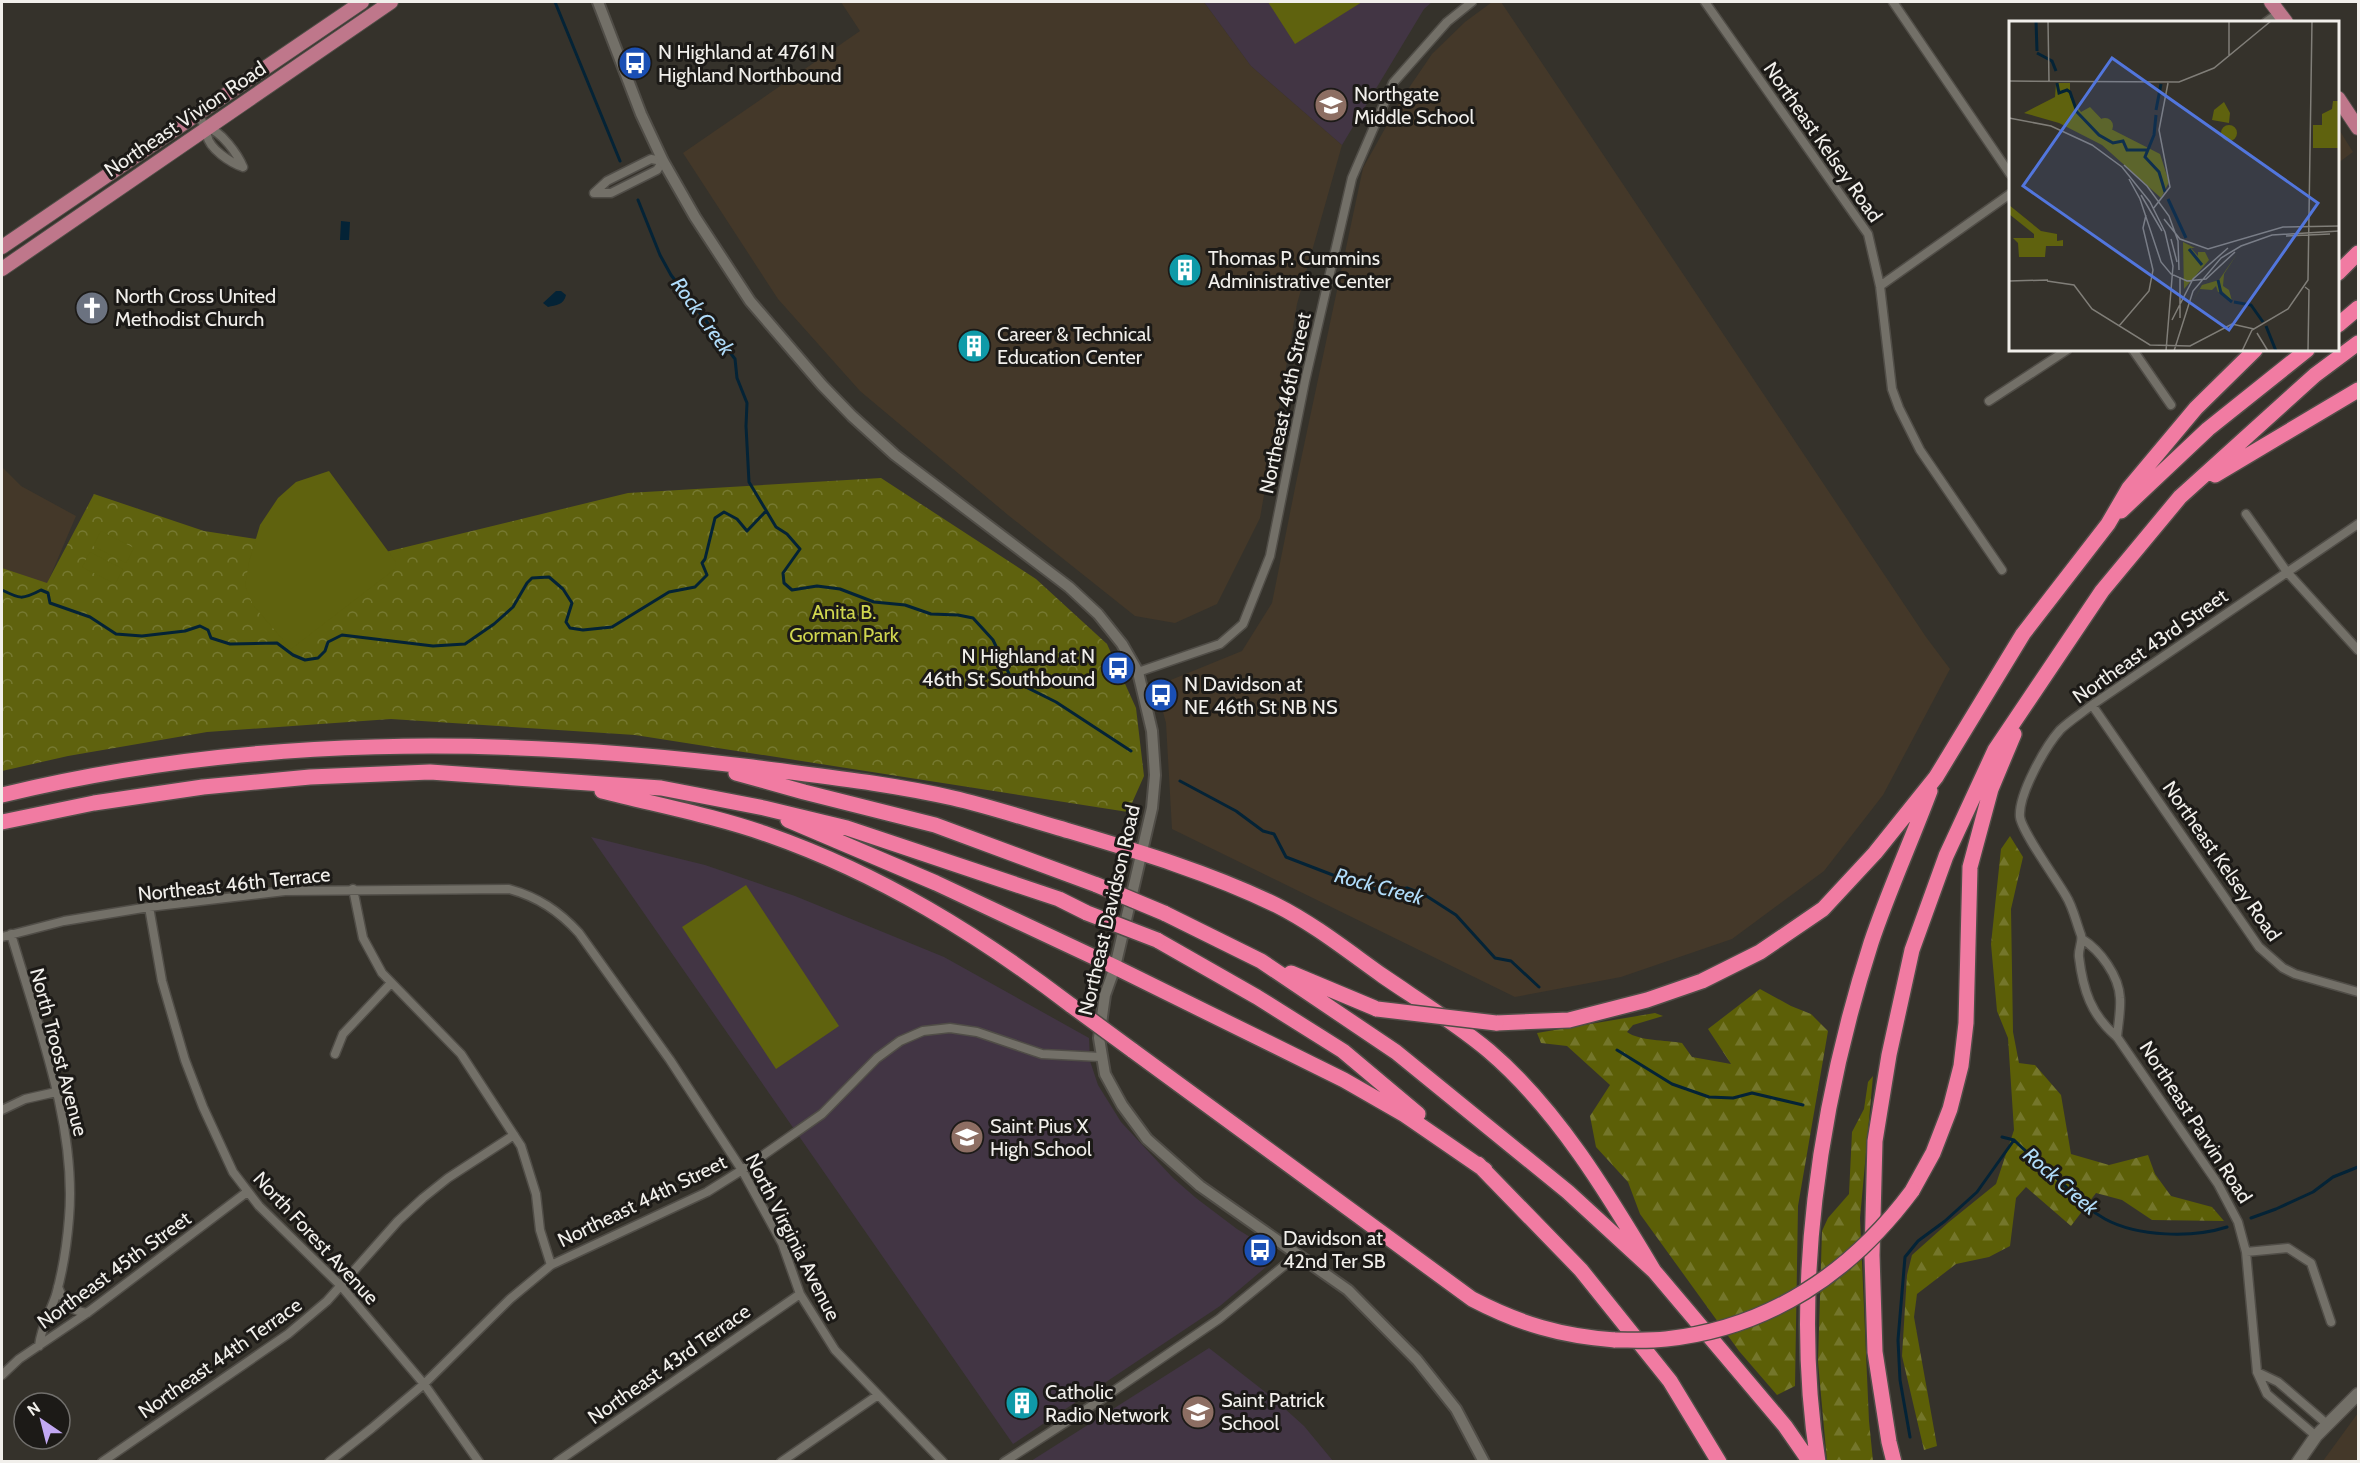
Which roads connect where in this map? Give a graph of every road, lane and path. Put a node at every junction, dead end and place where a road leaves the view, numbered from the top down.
1 (362, 2) edge
2 (391, 2) edge
3 (598, 2) edge
4 (1472, 2) edge
5 (1705, 2) edge
6 (1893, 2) edge
7 (2339, 101) edge
8 (197, 114) junction
9 (207, 128) junction
10 (2358, 128) edge
11 (128, 161) junction
12 (663, 161) junction
13 (2009, 173) edge
14 (122, 186) junction
15 (2009, 195) edge
16 (2, 247) edge
17 (2358, 253) edge
18 (2, 268) edge
19 (2339, 271) edge
20 (1880, 286) junction
21 (2358, 308) edge
22 (2339, 323) edge
23 (2358, 343) edge
24 (2065, 351) edge
25 (2134, 351) edge
26 (2254, 351) edge
27 (2306, 351) edge
28 (2358, 390) edge
29 (1989, 401) dead end
30 (2171, 405) dead end
31 (2180, 497) junction
32 (2246, 514) dead end
33 (2108, 524) junction
34 (2358, 524) edge
35 (2002, 570) dead end
36 (2287, 572) junction
37 (2358, 650) edge
38 (1138, 672) junction
39 (2028, 700) junction
40 (2092, 705) junction
41 (690, 760) junction
42 (1936, 777) junction
43 (567, 782) junction
44 (2, 795) edge
45 (765, 808) junction
46 (2, 822) edge
47 (2030, 837) joint
48 (1143, 852) junction
49 (353, 890) junction
50 (542, 901) joint
51 (149, 907) junction
52 (6, 935) edge
53 (2082, 939) junction
54 (1261, 961) junction
55 (1115, 967) junction
56 (391, 983) junction
57 (2358, 992) edge
58 (2117, 1037) junction
59 (334, 1054) dead end
60 (1101, 1058) junction
61 (56, 1092) junction
62 (2, 1110) edge
63 (514, 1135) junction
64 (742, 1170) junction
65 (1485, 1170) junction
66 (247, 1192) junction
67 (2246, 1252) junction
68 (1297, 1254) junction
69 (550, 1265) junction
70 (1654, 1271) junction
71 (341, 1286) junction
72 (58, 1287) junction
73 (800, 1294) junction
74 (87, 1313) junction
75 (2331, 1322) dead end
76 (39, 1346) junction
77 (2257, 1372) junction
78 (2, 1375) edge
79 (424, 1384) junction
80 (2358, 1394) edge
81 (878, 1395) junction
82 (2327, 1424) junction
83 (2316, 1437) junction
84 (102, 1461) edge
85 (328, 1461) edge
86 (479, 1461) edge
87 (557, 1461) edge
88 (781, 1461) edge
89 (944, 1461) edge
90 (1004, 1461) edge
91 (1485, 1461) edge
92 (1719, 1461) edge
93 (1810, 1461) edge
94 (1818, 1461) edge
95 (1894, 1461) edge
96 (2298, 1461) edge

1 - 8 main road, Northeast Vivion Road
2 - 9 main road, Northeast Vivion Road
3 - 12 street, Northeast Davidson Road
4 - 38 street, Northeast 46th Street
5 - 20 street, Northeast Kelsey Road
6 - 13 street
7 - 10 main road
8 - 9 street
8 - 11 main road, Northeast Vivion Road
9 - 9 street
9 - 14 main road, Northeast Vivion Road
11 - 14 main road
11 - 16 main road, Northeast Vivion Road
12 - 12 street
12 - 38 street, Northeast Davidson Road
14 - 18 main road, Northeast Vivion Road
15 - 20 street
17 - 19 highway
20 - 35 street, Northeast Kelsey Road
21 - 22 highway
23 - 31 highway
24 - 29 street
25 - 30 street
26 - 33 highway
27 - 33 highway
28 - 31 highway
31 - 39 highway
32 - 36 street
33 - 42 highway
34 - 36 street, Northeast 43rd Street
36 - 37 street
36 - 40 street, Northeast 43rd Street
38 - 48 street, Northeast Davidson Road
39 - 43 highway, bridge
39 - 95 highway
40 - 47 street, Northeast 43rd Street
40 - 57 street, Northeast Kelsey Road
41 - 44 highway
41 - 48 highway
41 - 54 highway, bridge
42 - 54 highway, bridge
42 - 94 highway
43 - 45 highway
43 - 46 highway
45 - 55 highway
45 - 65 highway, bridge
47 - 53 street, Northeast Parvin Road
48 - 55 street, Northeast Davidson Road
48 - 70 highway
49 - 50 street, Northeast 46th Terrace
49 - 51 street, Northeast 46th Terrace
49 - 56 street
50 - 64 street, North Virginia Avenue
51 - 52 street, Northeast 46th Terrace
51 - 66 street, North Forest Avenue
52 - 61 street, North Troost Avenue
53 - 58 street, Northeast Parvin Road
53 - 58 street, Northeast Parvin Road
54 - 70 highway
55 - 60 street, Northeast Davidson Road
55 - 65 highway
56 - 59 street
56 - 63 street
58 - 67 street, Northeast Parvin Road
60 - 64 street, Northeast 44th Street
60 - 68 street, Northeast Davidson Road
61 - 62 street
61 - 72 street, North Troost Avenue
63 - 69 street
63 - 71 street, Northeast 44th Terrace
64 - 69 street, Northeast 44th Street
64 - 73 street, North Virginia Avenue
65 - 92 highway
66 - 71 street, North Forest Avenue
66 - 74 street, Northeast 45th Street
67 - 75 street
67 - 77 street, Northeast Parvin Road
68 - 90 street
68 - 91 street, Northeast Davidson Road
69 - 79 street, Northeast 44th Street
70 - 93 highway
71 - 79 street, North Forest Avenue
71 - 84 street, Northeast 44th Terrace
72 - 74 street
72 - 76 street, North Troost Avenue
73 - 81 street, North Virginia Avenue
73 - 87 street, Northeast 43rd Terrace
74 - 76 street, Northeast 45th Street
76 - 78 street, Northeast 45th Street
77 - 82 street
77 - 83 street, Northeast Parvin Road
79 - 85 street, Northeast 44th Street
79 - 86 street, North Forest Avenue
80 - 82 main road
81 - 88 street
81 - 89 street, North Virginia Avenue
82 - 83 main road
83 - 96 main road

